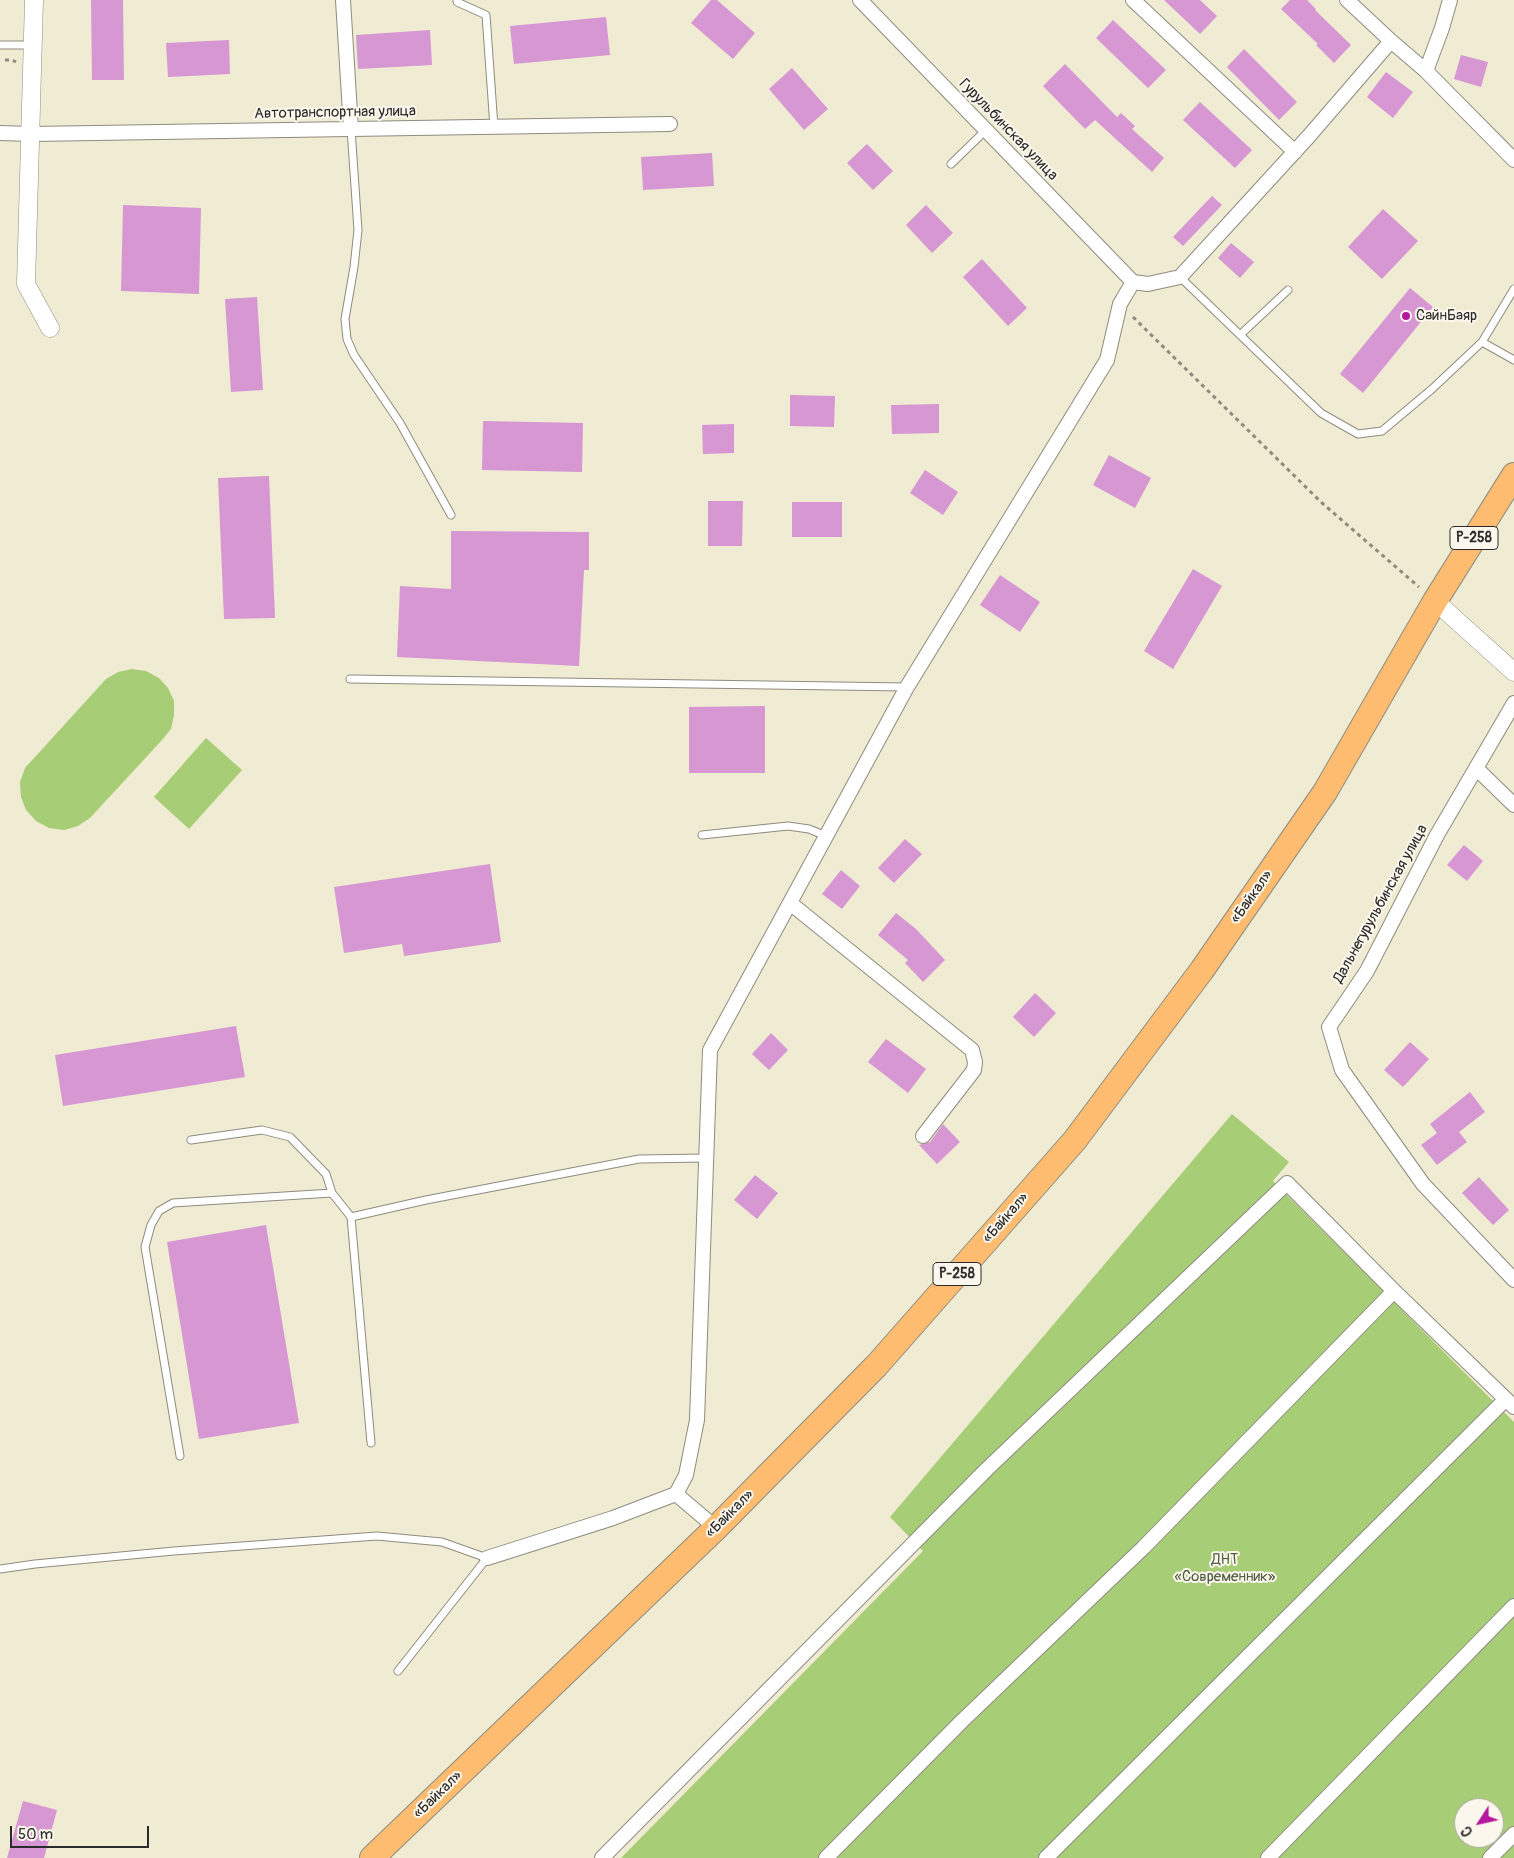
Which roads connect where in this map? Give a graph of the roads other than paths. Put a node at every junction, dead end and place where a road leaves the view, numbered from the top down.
1 (34, 0) edge
2 (343, 0) edge
3 (457, 0) edge
4 (860, 0) edge
5 (1133, 0) edge
6 (1347, 0) edge
7 (1450, 0) edge
8 (1391, 40) junction
9 (33, 44) junction
10 (0, 45) edge
11 (1426, 71) junction
12 (670, 124) dead end
13 (494, 127) junction
14 (351, 129) junction
15 (986, 130) junction
16 (0, 133) edge
17 (31, 134) junction
18 (1295, 152) junction
19 (1514, 160) edge
20 (951, 164) dead end
21 (1180, 277) junction
22 (1132, 282) junction
23 (1514, 289) edge
24 (1288, 290) dead end
25 (50, 328) dead end
26 (1240, 335) junction
27 (1482, 342) junction
28 (1514, 360) edge
29 (1514, 475) edge
30 (450, 514) dead end
31 (1435, 601) junction
32 (1514, 672) edge
33 (350, 679) dead end
34 (907, 687) junction
35 (1514, 703) edge
36 (1477, 769) junction
37 (1514, 805) edge
38 (702, 835) dead end
39 (826, 836) junction
40 (790, 903) junction
41 (923, 1136) dead end
42 (191, 1140) dead end
43 (706, 1158) junction
44 (332, 1193) junction
45 (351, 1217) junction
46 (1514, 1280) edge
47 (1394, 1291) junction
48 (1510, 1403) edge
49 (371, 1443) dead end
50 (180, 1456) dead end
51 (676, 1494) junction
52 (716, 1528) junction
53 (487, 1558) junction
54 (0, 1569) edge
55 (1514, 1606) edge
56 (398, 1671) dead end
57 (1514, 1834) edge
58 (372, 1858) edge
59 (602, 1858) edge
60 (826, 1858) edge
61 (1046, 1858) edge
62 (1268, 1858) edge
63 (1490, 1858) edge

1 - 9 street
2 - 14 street
3 - 13 lane
4 - 15 street, Гурульбинская улица
5 - 18 street
6 - 8 street
7 - 11 street
8 - 11 street
8 - 18 street
9 - 10 lane
9 - 17 street
11 - 19 street
12 - 13 street, Автотранспортная улица
13 - 14 street, Автотранспортная улица
14 - 17 street, Автотранспортная улица
14 - 30 lane
15 - 20 lane
15 - 22 street, Гурульбинская улица
16 - 17 street, Автотранспортная улица
17 - 25 street
18 - 21 street
21 - 22 street
21 - 26 lane
22 - 34 street
23 - 27 lane
24 - 26 lane
26 - 27 lane
27 - 28 lane
29 - 31 highway, «Байкал» / Р-258
31 - 32 street
31 - 52 highway, «Байкал» / Р-258
33 - 34 lane
34 - 39 street
35 - 36 street, Дальнегурульбинская улица
36 - 37 street
36 - 46 street, Дальнегурульбинская улица
38 - 39 lane
39 - 40 street
40 - 41 street
40 - 43 street
42 - 44 lane
43 - 45 lane
43 - 51 street
44 - 45 lane
44 - 50 lane
45 - 49 lane
47 - 48 street
47 - 59 street
47 - 60 street
48 - 61 street
51 - 52 street
51 - 53 street
52 - 58 highway, «Байкал» / Р-258
53 - 54 lane
53 - 56 lane
55 - 62 street
57 - 63 street

